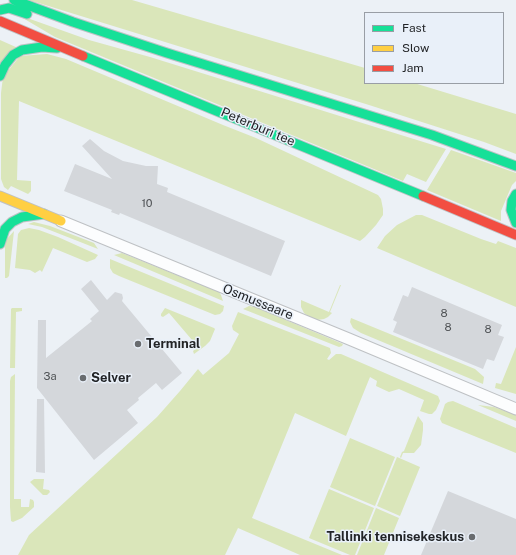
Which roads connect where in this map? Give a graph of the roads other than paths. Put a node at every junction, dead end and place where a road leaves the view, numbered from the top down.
1 (14, 0) edge
2 (0, 10) edge
3 (0, 21) edge
4 (71, 50) junction
5 (167, 53) junction
6 (0, 76) edge
7 (516, 166) edge
8 (0, 190) edge
9 (516, 194) edge
10 (0, 196) edge
11 (9, 199) junction
12 (44, 214) junction
13 (61, 221) joint
14 (516, 223) edge
15 (516, 235) edge
16 (0, 244) edge
17 (516, 409) edge

1 - 5 main road
2 - 5 main road
3 - 4 main road, Peterburi tee
4 - 6 main road
4 - 15 main road, Peterburi tee
5 - 7 main road
8 - 11 main road
9 - 14 main road
10 - 11 main road, Osmussaare
11 - 12 main road, Osmussaare
12 - 13 main road, Osmussaare
12 - 16 main road
13 - 17 street, Osmussaare

